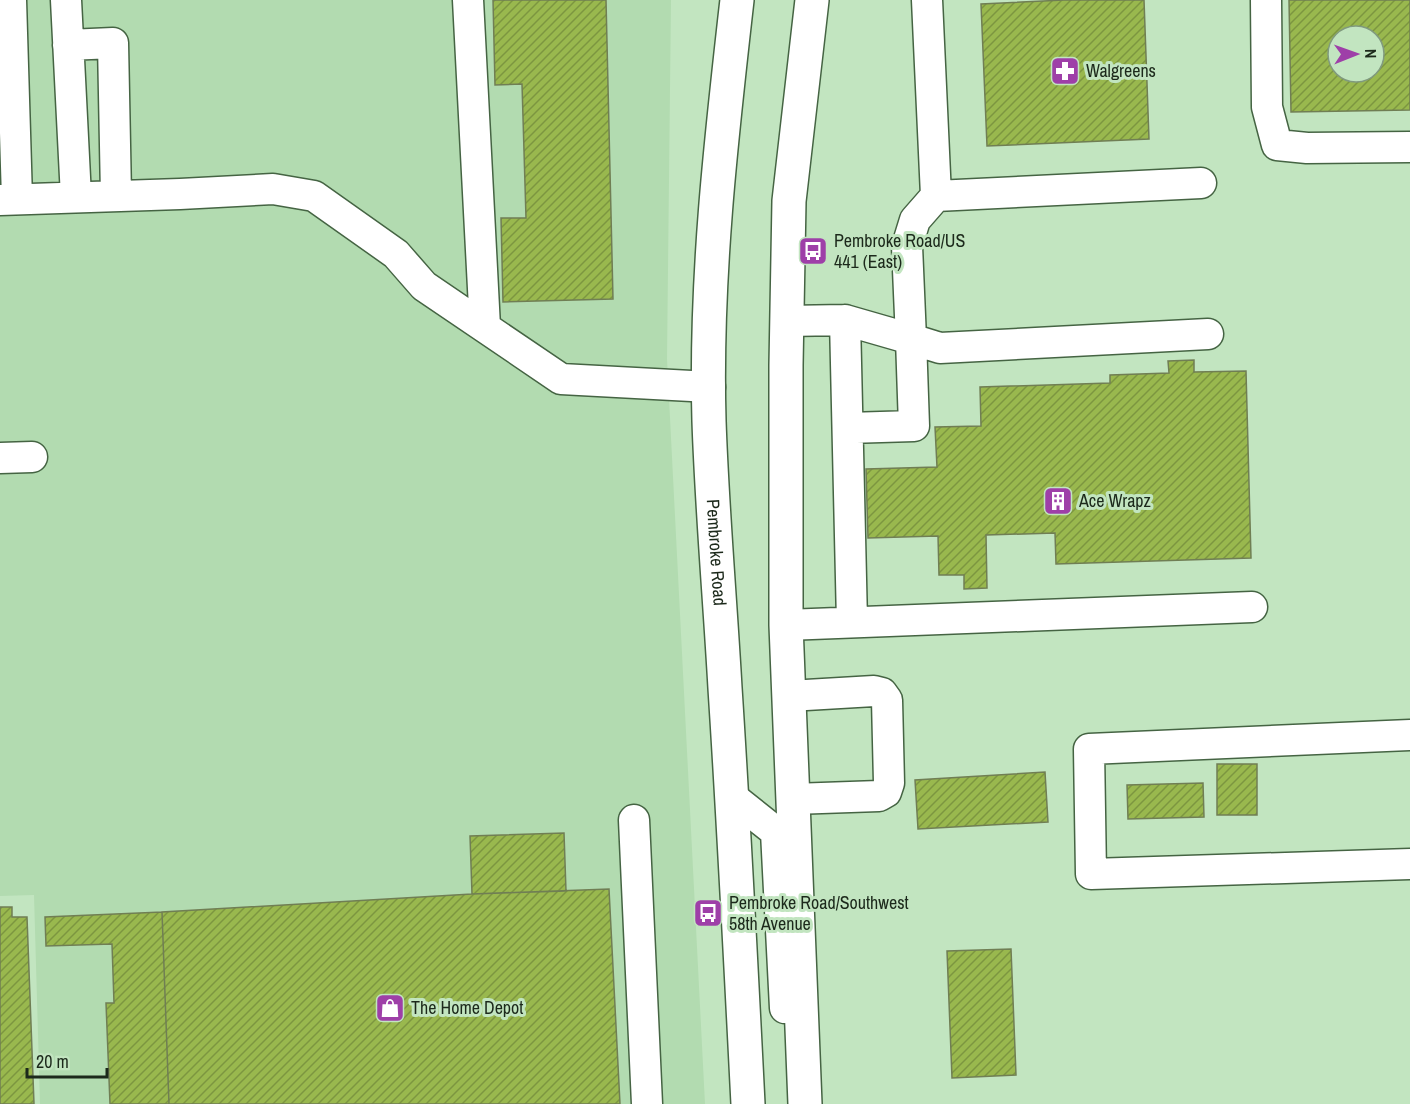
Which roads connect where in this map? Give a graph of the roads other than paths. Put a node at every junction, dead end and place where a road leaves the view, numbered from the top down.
1 (11, 0) edge
2 (66, 0) edge
3 (468, 0) edge
4 (737, 0) edge
5 (812, 0) edge
6 (927, 0) edge
7 (1266, 0) edge
8 (68, 45) junction
9 (1410, 147) edge
10 (1201, 183) dead end
11 (116, 196) junction
12 (936, 196) junction
13 (76, 197) junction
14 (9, 200) edge
15 (845, 320) junction
16 (786, 321) junction
17 (484, 327) junction
18 (1208, 334) dead end
19 (911, 339) junction
20 (710, 387) junction
21 (848, 428) junction
22 (32, 457) dead end
23 (0, 458) edge
24 (1252, 607) dead end
25 (852, 622) junction
26 (786, 625) junction
27 (789, 696) junction
28 (1410, 735) edge
29 (732, 797) junction
30 (793, 799) junction
31 (634, 820) dead end
32 (1410, 864) edge
33 (647, 1104) edge
34 (748, 1104) edge
35 (790, 1104) edge
36 (806, 1104) edge

1 - 14 lane
2 - 8 lane
3 - 17 lane
4 - 20 main road, Pembroke Road
5 - 16 main road
6 - 12 lane
7 - 9 lane
8 - 11 lane
8 - 13 lane
10 - 12 lane
11 - 13 lane
11 - 17 lane
12 - 19 lane
13 - 14 lane
15 - 16 lane
15 - 19 lane
15 - 21 lane
16 - 26 main road
17 - 20 lane
18 - 19 lane
19 - 21 lane
20 - 29 main road, Pembroke Road
21 - 25 lane
22 - 23 lane
24 - 25 lane
25 - 26 lane
26 - 27 main road
27 - 30 main road
27 - 30 lane
28 - 32 lane
29 - 34 main road, Pembroke Road
29 - 35 lane
30 - 36 main road
31 - 33 lane

